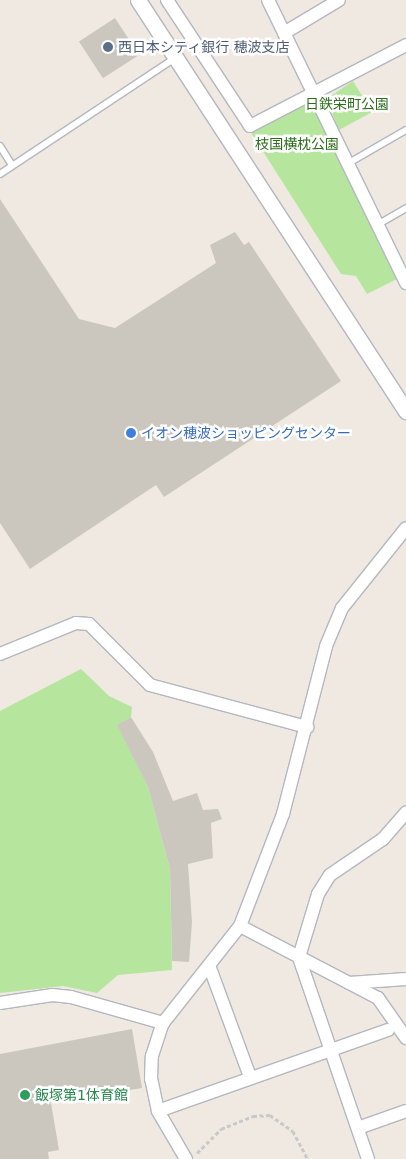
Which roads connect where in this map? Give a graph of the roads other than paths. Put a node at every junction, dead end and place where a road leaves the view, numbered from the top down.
1 (138, 0) edge
2 (167, 0) edge
3 (268, 0) edge
4 (339, 0) edge
5 (284, 34) junction
6 (406, 46) edge
7 (175, 58) junction
8 (313, 93) junction
9 (406, 130) edge
10 (0, 146) edge
11 (347, 164) junction
12 (12, 165) junction
13 (0, 174) edge
14 (406, 208) edge
15 (377, 225) junction
16 (406, 284) edge
17 (406, 412) edge
18 (406, 528) edge
19 (0, 654) edge
20 (307, 727) junction
21 (406, 813) edge
22 (240, 926) junction
23 (299, 957) junction
24 (210, 968) junction
25 (406, 979) edge
26 (348, 983) junction
27 (0, 1003) edge
28 (163, 1024) junction
29 (388, 1030) dead end
30 (406, 1038) edge
31 (329, 1049) junction
32 (250, 1077) junction
33 (158, 1111) junction
34 (406, 1111) edge
35 (358, 1128) junction
36 (186, 1159) edge
37 (368, 1159) edge

1 - 7 street
2 - 8 street
3 - 5 street
4 - 5 street
5 - 8 street
6 - 8 street
7 - 12 lane
7 - 17 street
8 - 11 street
9 - 11 lane
10 - 12 lane
11 - 15 street
12 - 13 lane
14 - 15 lane
15 - 16 street
18 - 20 street
19 - 20 street
20 - 22 street
21 - 23 street
22 - 23 street
22 - 24 street
23 - 26 street
23 - 31 street
24 - 28 street
24 - 32 street
25 - 26 street
26 - 30 street
27 - 28 street
28 - 33 street
29 - 31 street
31 - 32 street
31 - 35 street
32 - 33 street
33 - 36 street
34 - 35 street
35 - 37 street

